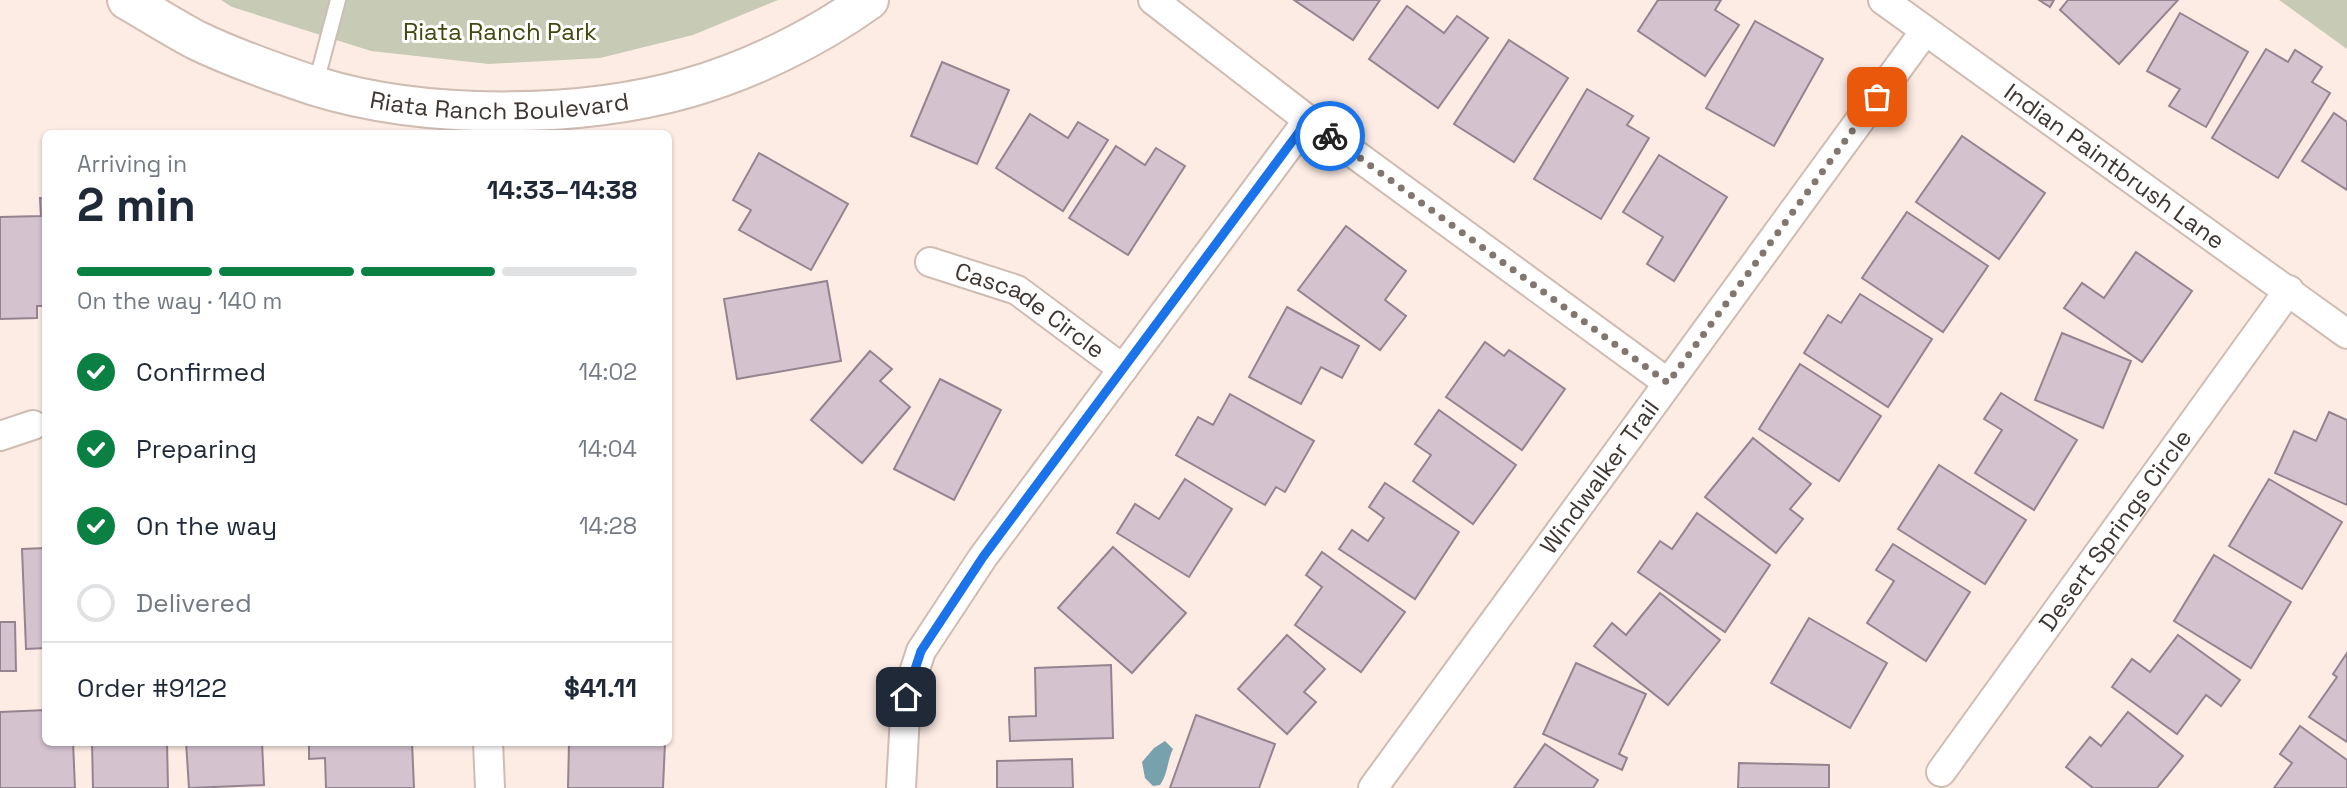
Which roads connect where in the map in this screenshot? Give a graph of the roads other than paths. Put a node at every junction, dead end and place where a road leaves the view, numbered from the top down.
1 (127, 0) edge
2 (338, 0) edge
3 (869, 0) edge
4 (1153, 0) edge
5 (1883, 0) edge
6 (1925, 31) junction
7 (316, 86) junction
8 (1308, 120) junction
9 (930, 262) dead end
10 (2289, 290) junction
11 (2347, 334) edge
12 (1123, 369) junction
13 (1668, 383) junction
14 (33, 425) dead end
15 (0, 436) edge
16 (488, 746) edge
17 (1941, 772) dead end
18 (490, 788) edge
19 (901, 788) edge
20 (1373, 788) edge

1 - 7 street, Riata Ranch Boulevard
2 - 7 lane
3 - 7 street, Riata Ranch Boulevard
4 - 8 street
5 - 6 street, Indian Paintbrush Lane
6 - 10 street, Indian Paintbrush Lane
6 - 13 street, Windwalker Trail
8 - 12 street
8 - 13 street
9 - 12 street, Cascade Circle
10 - 11 street, Indian Paintbrush Lane
10 - 17 street, Desert Springs Circle
12 - 19 street
13 - 20 street, Windwalker Trail
14 - 15 street
16 - 18 street

